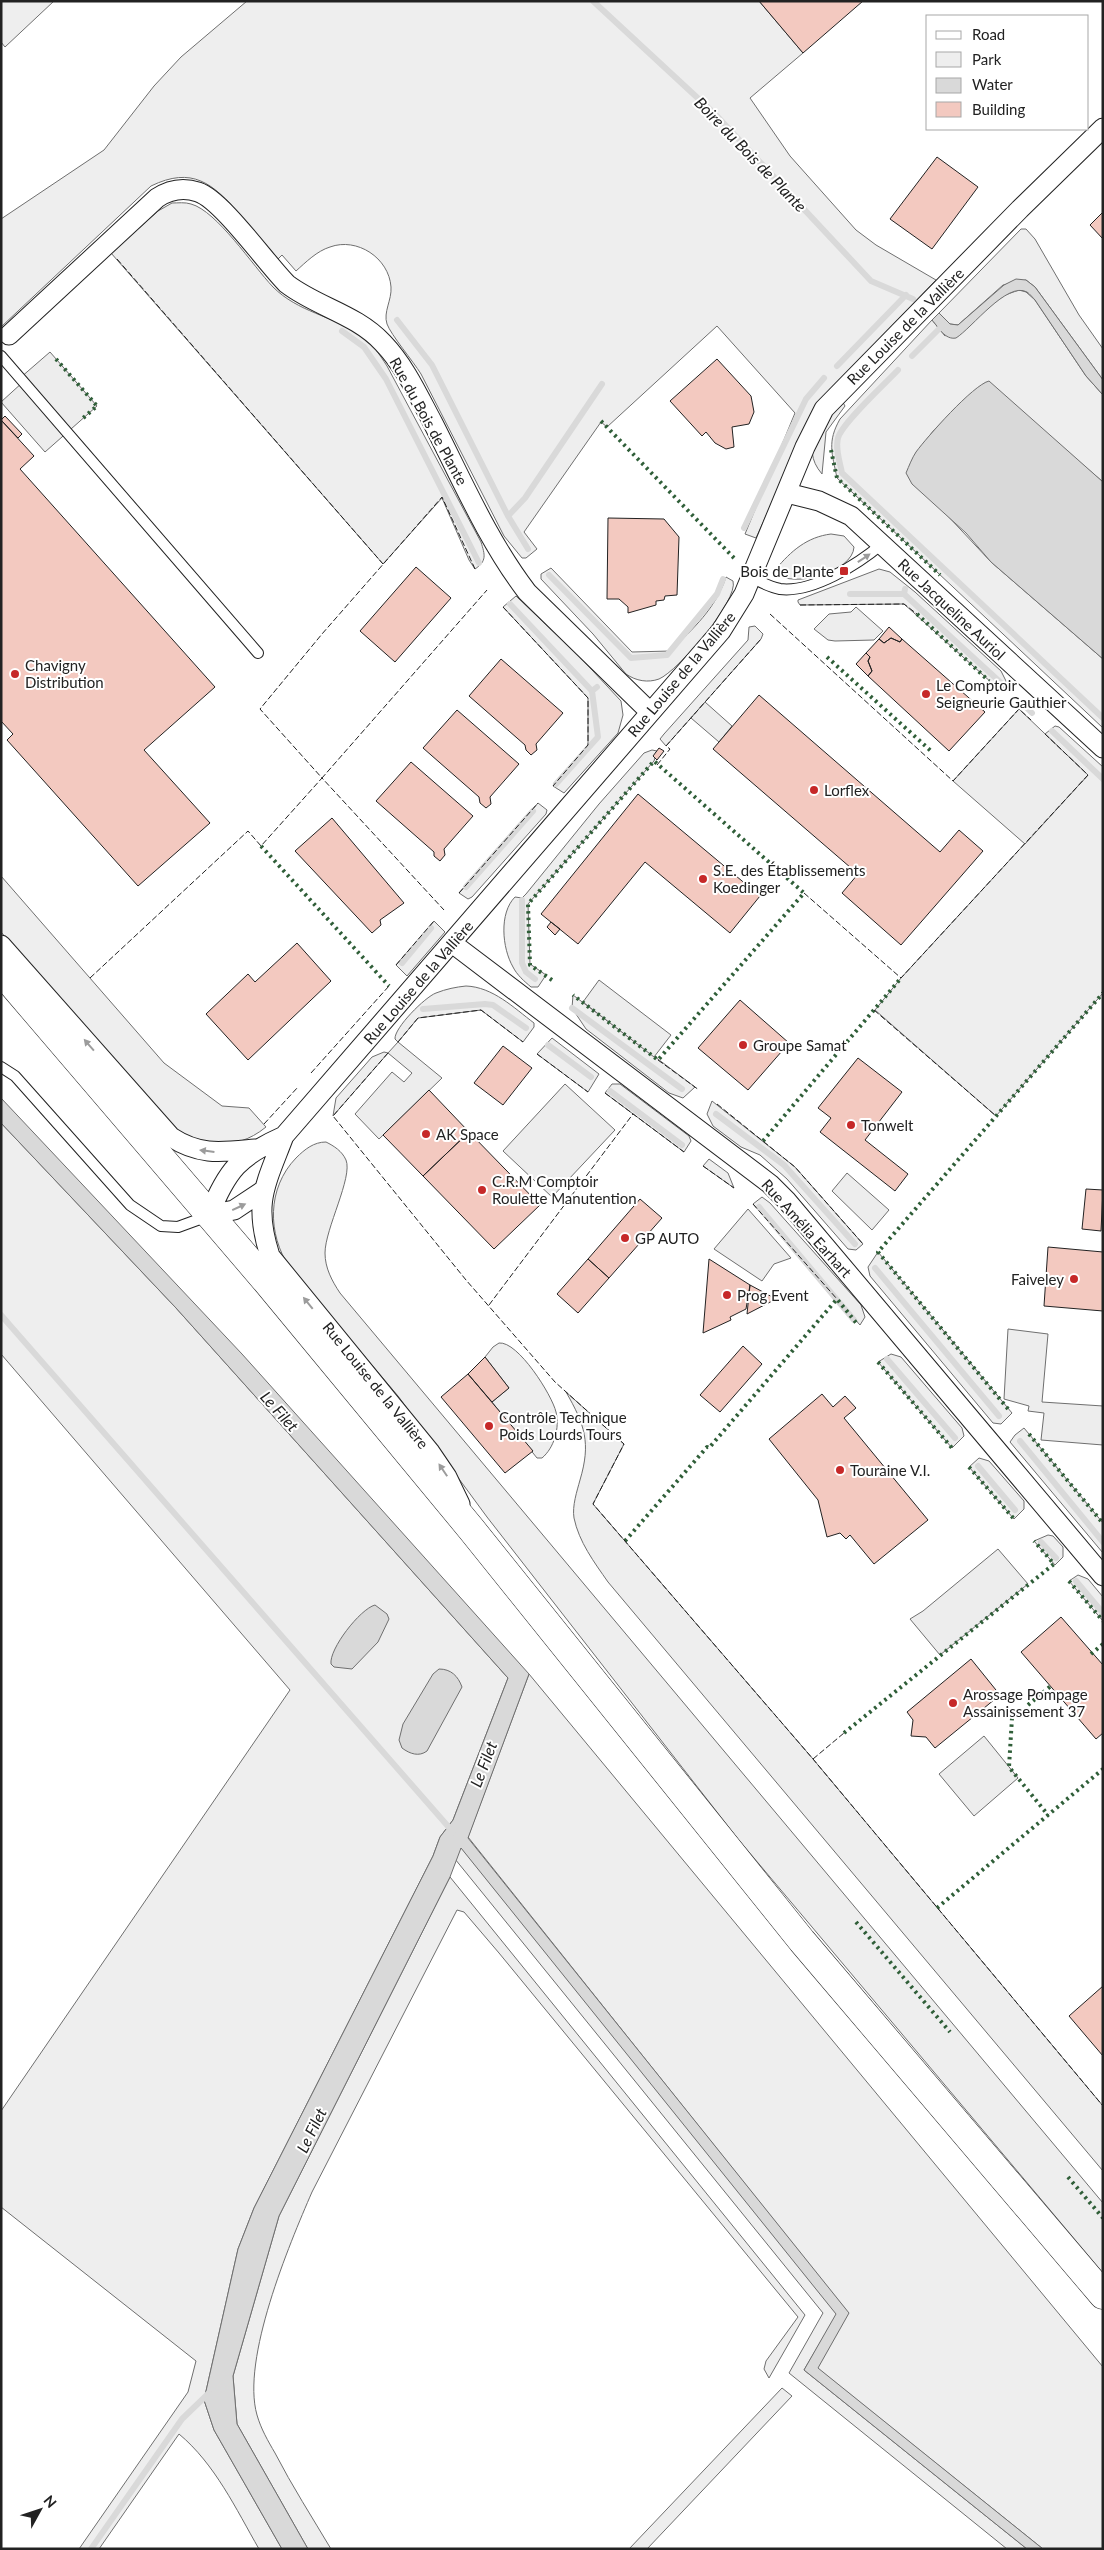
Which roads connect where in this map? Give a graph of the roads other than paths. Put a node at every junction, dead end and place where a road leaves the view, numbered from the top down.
1 (1103, 128) edge
2 (5, 343) edge
3 (1, 356) edge
4 (788, 493) junction
5 (882, 544) junction
6 (751, 577) junction
7 (258, 653) dead end
8 (650, 712) junction
9 (1103, 748) edge
10 (452, 943) junction
11 (1, 945) edge
12 (1, 971) edge
13 (1, 1067) edge
14 (284, 1136) junction
15 (255, 1149) junction
16 (264, 1190) junction
17 (209, 1215) junction
18 (472, 1530) junction
19 (1103, 1576) edge
20 (1103, 2295) edge

1 - 4 street, Rue Louise de la Vallière
2 - 8 street, Rue du Bois de Plante
3 - 7 lane
4 - 5 street, Rue Jacqueline Auriol
4 - 6 street, Rue Louise de la Vallière
6 -> 5 lane
5 - 9 street, Rue Jacqueline Auriol
6 - 8 street, Rue Louise de la Vallière
8 - 10 street, Rue Louise de la Vallière
10 - 14 street, Rue Louise de la Vallière
10 - 19 street, Rue Amélia Earhart
15 -> 11 street, Rue Louise de la Vallière
12 - 17 main road
13 - 17 lane
14 - 15 street, Rue Louise de la Vallière
14 - 16 street, Rue Louise de la Vallière
15 - 17 street, Rue Louise de la Vallière
17 -> 16 street
18 -> 16 street, Rue Louise de la Vallière
17 - 18 main road
18 - 20 main road

